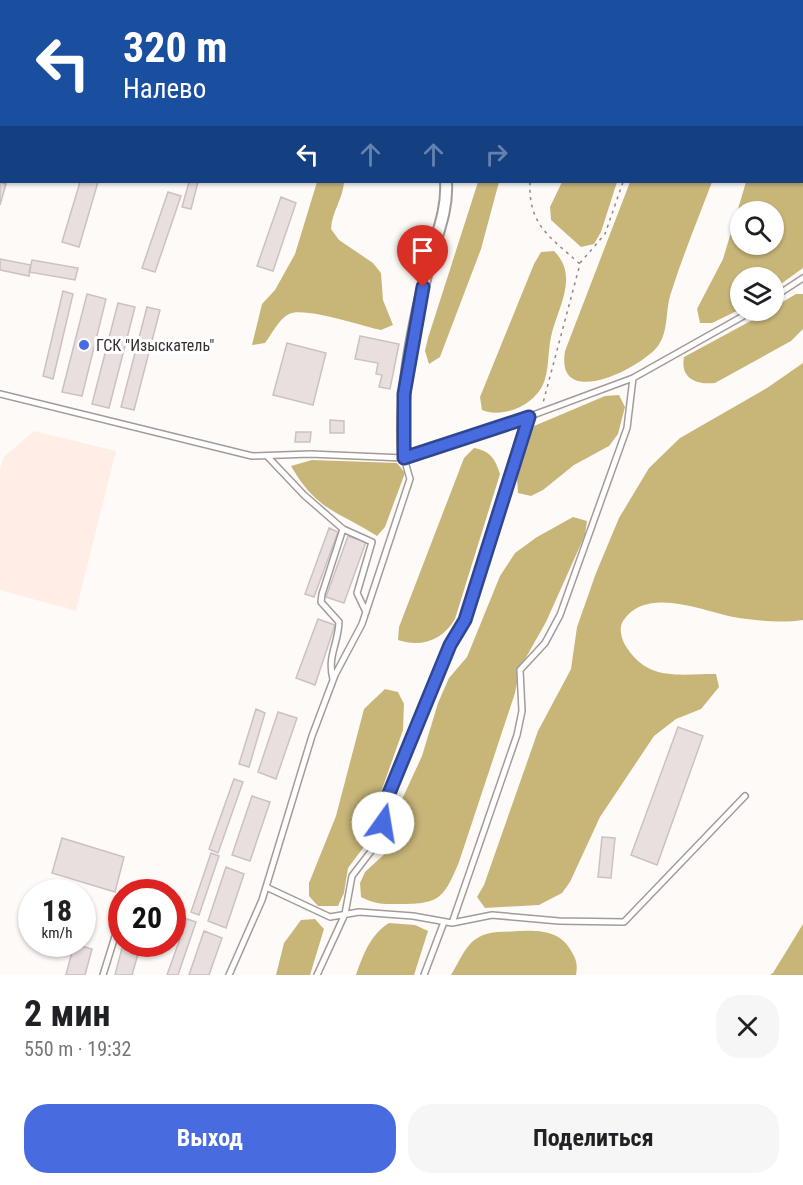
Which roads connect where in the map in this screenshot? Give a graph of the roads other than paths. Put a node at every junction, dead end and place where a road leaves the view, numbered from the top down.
1 (446, 183) edge
2 (803, 278) edge
3 (784, 290) edge
4 (734, 321) edge
5 (633, 378) junction
6 (0, 394) edge
7 (529, 417) junction
8 (267, 456) junction
9 (404, 458) junction
10 (343, 529) junction
11 (366, 612) junction
12 (333, 681) junction
13 (745, 796) dead end
14 (266, 887) junction
15 (345, 915) junction
16 (444, 922) junction
17 (452, 923) junction
18 (109, 957) edge
19 (103, 975) edge
20 (229, 975) edge
21 (317, 975) edge
22 (424, 975) edge

1 - 9 street
2 - 3 lane
4 - 5 lane
5 - 7 lane
5 - 17 lane
6 - 8 lane
7 - 9 lane
7 - 15 lane
8 - 9 lane
8 - 10 lane
9 - 11 lane
10 - 11 lane
10 - 12 lane
11 - 12 lane
12 - 14 lane
13 - 17 lane
14 - 15 lane
14 - 20 lane
15 - 16 lane
15 - 21 lane
16 - 17 lane
16 - 22 lane
18 - 19 lane

